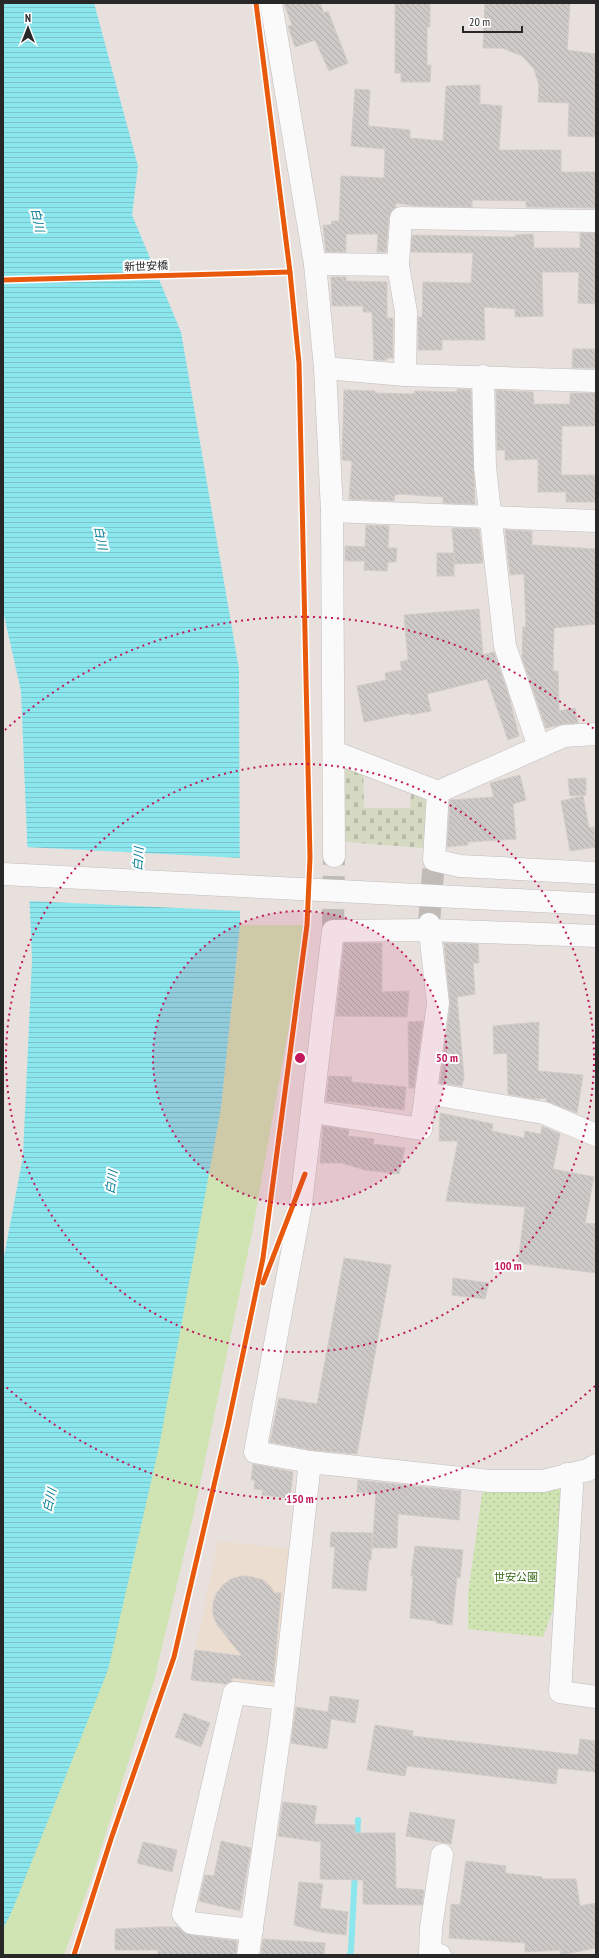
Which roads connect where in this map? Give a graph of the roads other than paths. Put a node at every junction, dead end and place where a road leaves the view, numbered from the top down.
1 (271, 3) edge
2 (596, 221) edge
3 (315, 264) junction
4 (398, 265) junction
5 (325, 368) junction
6 (406, 374) junction
7 (483, 376) junction
8 (596, 381) edge
9 (332, 510) junction
10 (490, 515) junction
11 (596, 520) edge
12 (596, 734) edge
13 (539, 747) junction
14 (334, 752) junction
15 (438, 792) junction
16 (334, 856) tunnel mouth
17 (596, 873) edge
18 (3, 874) edge
19 (596, 904) edge
20 (429, 927) junction
21 (596, 936) edge
22 (426, 1093) junction
23 (312, 1112) junction
24 (596, 1135) edge
25 (310, 1462) junction
26 (596, 1465) edge
27 (567, 1474) junction
28 (596, 1697) edge
29 (284, 1699) junction
30 (442, 1855) dead end
31 (252, 1930) junction
32 (248, 1955) edge
33 (440, 1955) edge

1 - 3 street
2 - 4 street
3 - 4 street
3 - 5 street
4 - 6 street
5 - 6 street
5 - 9 street
6 - 7 street
7 - 8 street
7 - 10 street
9 - 10 street
9 - 14 street
10 - 11 street
10 - 13 street
12 - 13 street
13 - 15 street
14 - 15 street
14 - 16 street
15 - 17 street
18 - 19 street, bridge
20 - 21 street
20 - 22 street
20 - 23 street
22 - 23 street
22 - 24 street
23 - 25 street
25 - 27 street
25 - 29 street
26 - 27 street
27 - 28 street
29 - 31 street
29 - 31 street
30 - 33 street
31 - 32 street

